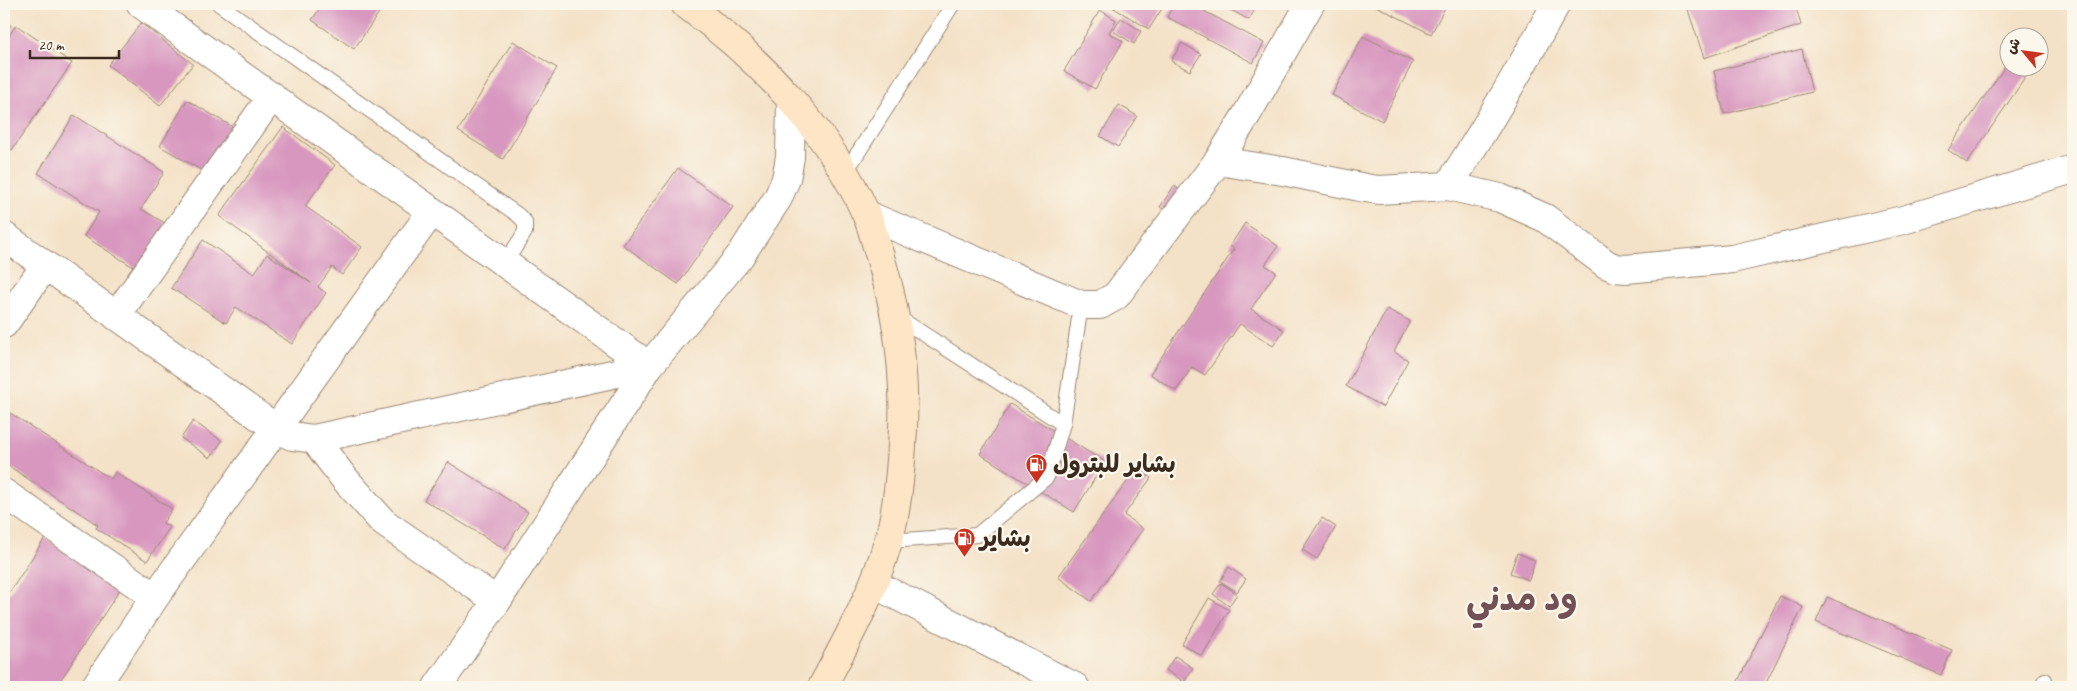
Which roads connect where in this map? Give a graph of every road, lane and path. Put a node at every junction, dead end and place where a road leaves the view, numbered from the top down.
1 (141, 4) edge
2 (218, 4) edge
3 (953, 4) edge
4 (1310, 4) edge
5 (1556, 4) edge
6 (701, 9) edge
7 (272, 96) junction
8 (791, 102) junction
9 (1218, 161) junction
10 (2073, 170) edge
11 (845, 173) junction
12 (1448, 186) junction
13 (432, 211) junction
14 (867, 215) junction
15 (4, 236) edge
16 (505, 262) junction
17 (45, 266) junction
18 (1081, 305) junction
19 (894, 315) junction
20 (116, 316) junction
21 (4, 324) edge
22 (649, 366) junction
23 (1064, 424) junction
24 (276, 429) junction
25 (314, 439) junction
26 (4, 493) edge
27 (889, 541) junction
28 (874, 584) junction
29 (155, 597) junction
30 (497, 602) junction
31 (94, 687) edge
32 (437, 687) edge
33 (822, 687) edge
34 (1075, 687) edge

1 - 7 street
2 - 16 lane
3 - 11 lane
4 - 9 street
5 - 12 street
6 - 8 main road
7 - 13 street
7 - 20 street
8 - 11 main road
8 - 22 street
9 - 12 street
9 - 18 street
10 - 12 street
11 - 14 main road
13 - 16 street
13 - 24 street
14 - 18 street
14 - 19 main road
15 - 17 street
16 - 22 street
17 - 20 street
17 - 21 street
18 - 23 lane
19 - 23 lane
19 - 27 main road
20 - 24 street
22 - 25 street
22 - 30 street
23 - 27 lane
24 - 25 street
24 - 29 street
25 - 30 street
26 - 29 street
27 - 28 main road
28 - 33 main road
28 - 34 street
29 - 31 street
30 - 32 street

